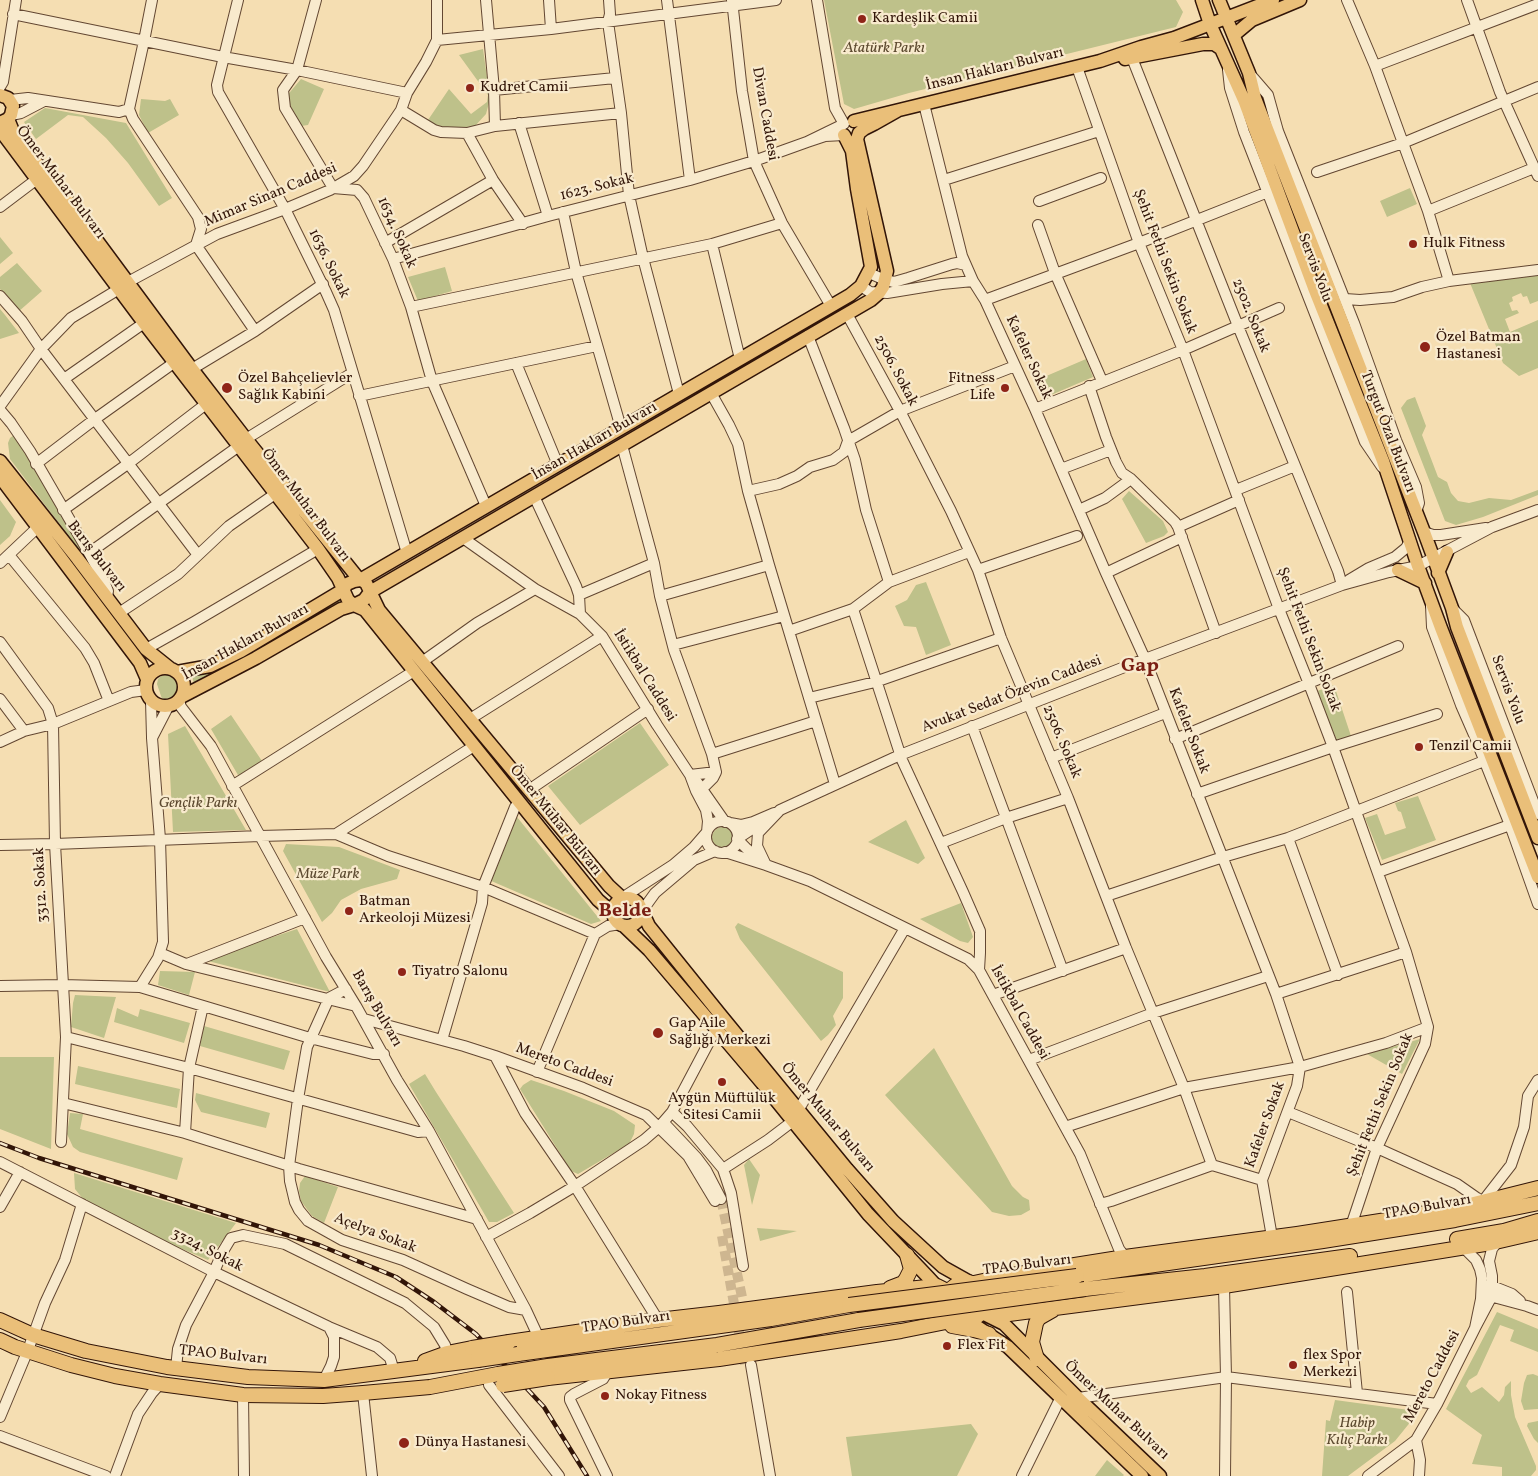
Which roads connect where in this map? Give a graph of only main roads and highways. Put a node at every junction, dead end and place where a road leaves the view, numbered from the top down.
1 (1202, 0) edge
2 (1219, 0) edge
3 (1273, 0) edge
4 (1300, 0) edge
5 (1248, 10) junction
6 (1227, 17) junction
7 (1210, 24) junction
8 (1234, 35) junction
9 (1220, 48) junction
10 (1100, 62) junction
11 (4, 92) edge
12 (7, 119) edge
13 (850, 128) junction
14 (0, 130) edge
15 (1293, 182) junction
16 (1268, 192) junction
17 (123, 286) junction
18 (1372, 419) junction
19 (242, 443) junction
20 (0, 461) edge
21 (0, 477) edge
22 (1447, 552) road end
23 (1398, 570) road end
24 (1438, 573) junction
25 (360, 580) junction
26 (1424, 583) junction
27 (343, 590) junction
28 (370, 592) junction
29 (354, 605) junction
30 (418, 666) junction
31 (174, 670) junction
32 (148, 690) junction
33 (176, 701) junction
34 (1538, 838) edge
35 (1538, 877) edge
36 (622, 898) junction
37 (642, 911) junction
38 (613, 913) junction
39 (622, 925) junction
40 (796, 1115) junction
41 (1538, 1188) edge
42 (1538, 1203) edge
43 (1538, 1221) edge
44 (1538, 1232) edge
45 (907, 1255) junction
46 (971, 1282) junction
47 (877, 1292) junction
48 (944, 1292) junction
49 (1060, 1307) junction
50 (982, 1312) junction
51 (0, 1320) edge
52 (964, 1320) junction
53 (936, 1325) junction
54 (989, 1334) junction
55 (0, 1340) edge
56 (475, 1354) junction
57 (1037, 1359) junction
58 (394, 1371) junction
59 (548, 1372) junction
60 (430, 1387) junction
61 (1142, 1476) edge
62 (1160, 1476) edge

1 - 7 main road, Turgut Özal Bulvarı
2 - 5 main road
2 - 6 main road, Turgut Özal Bulvarı
3 - 5 main road
4 - 8 main road
5 - 6 main road
6 - 7 main road
6 - 8 main road, Turgut Özal Bulvarı
7 - 9 main road, Turgut Özal Bulvarı
7 - 10 main road
8 - 15 main road, Turgut Özal Bulvarı
9 - 10 main road
9 - 16 main road, Turgut Özal Bulvarı
10 - 13 main road, İnsan Hakları Bulvarı
11 - 12 main road
12 - 17 main road, Ömer Muhar Bulvarı
13 - 25 main road, İnsan Hakları Bulvarı
13 - 28 main road, İnsan Hakları Bulvarı
14 - 17 main road, Ömer Muhar Bulvarı
15 - 16 main road
15 - 18 main road, Turgut Özal Bulvarı
16 - 18 main road, Turgut Özal Bulvarı
17 - 19 main road, Ömer Muhar Bulvarı
17 - 19 main road, Ömer Muhar Bulvarı
18 - 24 main road, Turgut Özal Bulvarı
18 - 26 main road, Turgut Özal Bulvarı
19 - 25 main road, Ömer Muhar Bulvarı
19 - 27 main road, Ömer Muhar Bulvarı
20 - 31 main road, Barış Bulvarı
21 - 32 main road, Barış Bulvarı
22 - 24 main road
23 - 26 main road
24 - 34 main road, Turgut Özal Bulvarı
25 - 27 main road, İnsan Hakları Bulvarı
25 - 28 main road, Ömer Muhar Bulvarı
26 - 35 main road, Turgut Özal Bulvarı
27 - 29 main road, Ömer Muhar Bulvarı
27 - 31 main road, İnsan Hakları Bulvarı
28 - 29 main road, İnsan Hakları Bulvarı
28 - 30 main road, Ömer Muhar Bulvarı
29 - 30 main road, Ömer Muhar Bulvarı
29 - 33 main road, İnsan Hakları Bulvarı
30 - 36 main road, Ömer Muhar Bulvarı
30 - 38 main road, Ömer Muhar Bulvarı
31 - 32 main road
31 - 33 main road
32 - 33 main road
36 - 37 main road
36 - 38 main road
37 - 39 main road
37 - 40 main road, Ömer Muhar Bulvarı
38 - 39 main road
39 - 40 main road, Ömer Muhar Bulvarı
40 - 45 main road, Ömer Muhar Bulvarı
40 - 46 main road, Ömer Muhar Bulvarı
41 - 46 highway, TPAO Bulvarı
42 - 56 highway, TPAO Bulvarı, bridge
43 - 59 highway, TPAO Bulvarı, bridge
44 - 49 highway
45 - 47 highway
45 - 48 main road, Ömer Muhar Bulvarı
46 - 48 highway
46 - 50 highway
47 - 48 highway, TPAO Bulvarı
47 - 56 highway, TPAO Bulvarı, bridge
48 - 52 highway
49 - 50 highway
49 - 57 highway
50 - 52 highway
50 - 57 main road, Ömer Muhar Bulvarı
51 - 58 highway, TPAO Bulvarı
52 - 53 highway
52 - 54 main road, Ömer Muhar Bulvarı
53 - 54 highway
53 - 59 highway
54 - 61 main road, Ömer Muhar Bulvarı
55 - 60 highway
56 - 58 highway, TPAO Bulvarı
56 - 58 highway
57 - 62 main road, Ömer Muhar Bulvarı
59 - 60 highway, bridge
59 - 60 highway, bridge

